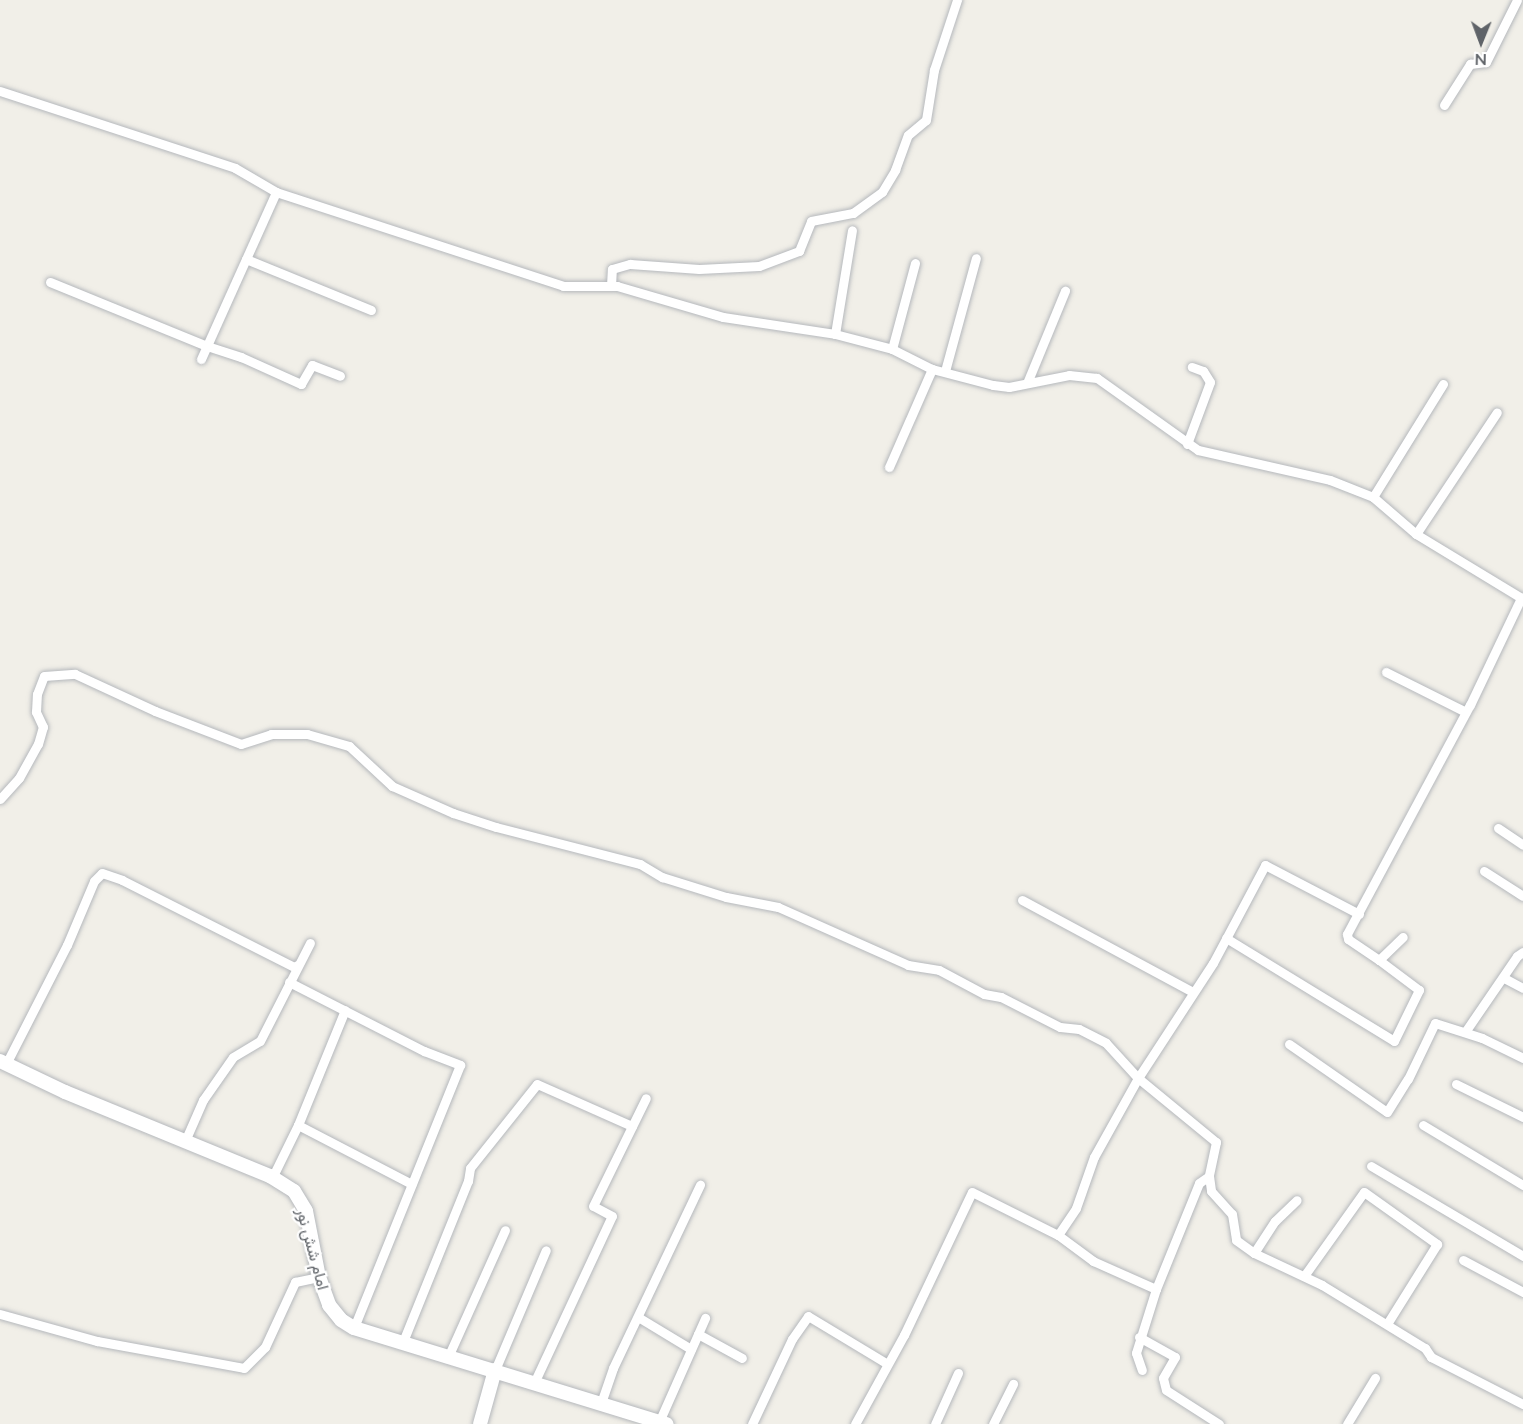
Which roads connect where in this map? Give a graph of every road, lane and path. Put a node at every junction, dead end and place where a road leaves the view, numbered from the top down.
1 (957, 0) edge
2 (1517, 0) edge
3 (0, 91) edge
4 (1444, 105) dead end
5 (276, 192) junction
6 (852, 230) dead end
7 (976, 258) dead end
8 (246, 259) junction
9 (915, 263) dead end
10 (50, 282) dead end
11 (611, 286) junction
12 (1065, 291) dead end
13 (371, 310) dead end
14 (835, 334) junction
15 (207, 346) junction
16 (892, 349) junction
17 (201, 359) dead end
18 (1192, 367) dead end
19 (932, 369) junction
20 (945, 370) junction
21 (340, 376) dead end
22 (1027, 383) junction
23 (1443, 384) dead end
24 (1497, 412) dead end
25 (1187, 444) junction
26 (889, 467) dead end
27 (1373, 496) junction
28 (1416, 534) junction
29 (1522, 599) edge
30 (1386, 672) dead end
31 (1466, 712) junction
32 (0, 799) edge
33 (1498, 828) dead end
34 (1523, 845) edge
35 (1484, 871) dead end
36 (1523, 896) edge
37 (1022, 900) dead end
38 (1359, 914) junction
39 (1403, 937) dead end
40 (1226, 938) junction
41 (310, 942) dead end
42 (1523, 952) edge
43 (1379, 960) junction
44 (297, 965) junction
45 (1504, 978) junction
46 (289, 982) junction
47 (1523, 988) edge
48 (1193, 992) junction
49 (345, 1010) junction
50 (1465, 1032) junction
51 (1289, 1044) dead end
52 (1523, 1058) edge
53 (3, 1063) edge
54 (1138, 1078) junction
55 (1456, 1084) dead end
56 (646, 1098) dead end
57 (1523, 1117) edge
58 (298, 1125) junction
59 (1423, 1125) dead end
60 (632, 1126) junction
61 (185, 1141) junction
62 (1371, 1166) dead end
63 (1209, 1176) junction
64 (272, 1178) junction
65 (412, 1184) junction
66 (700, 1185) dead end
67 (1523, 1185) edge
68 (1297, 1200) dead end
69 (505, 1230) dead end
70 (1058, 1235) junction
71 (546, 1250) dead end
72 (1254, 1253) junction
73 (1523, 1256) edge
74 (1463, 1260) dead end
75 (1304, 1276) junction
76 (319, 1277) junction
77 (1156, 1289) junction
78 (1523, 1292) edge
79 (0, 1314) edge
80 (638, 1317) junction
81 (705, 1318) dead end
82 (1387, 1324) junction
83 (354, 1328) junction
84 (698, 1334) junction
85 (1139, 1337) junction
86 (402, 1344) junction
87 (691, 1349) junction
88 (448, 1357) junction
89 (742, 1358) dead end
90 (886, 1363) junction
91 (495, 1370) junction
92 (1142, 1370) dead end
93 (958, 1373) dead end
94 (1376, 1378) dead end
95 (534, 1383) junction
96 (1013, 1384) dead end
97 (601, 1403) junction
98 (1523, 1404) edge
99 (663, 1423) edge
100 (480, 1424) edge
101 (752, 1424) edge
102 (855, 1424) edge
103 (935, 1424) edge
104 (993, 1424) edge
105 (1219, 1424) edge
106 (1347, 1424) edge

1 - 11 street
2 - 4 street
3 - 5 street
5 - 8 street
5 - 11 street
6 - 14 street
7 - 20 street
8 - 13 street
8 - 15 street
9 - 16 street
10 - 15 street
11 - 14 street
12 - 22 street
14 - 16 street
15 - 17 street
15 - 21 street
16 - 19 street
18 - 25 street
19 - 20 street
19 - 26 street
20 - 22 street
22 - 25 street
23 - 27 street
24 - 28 street
25 - 27 street
27 - 28 street
28 - 29 street
29 - 31 street
30 - 31 street
31 - 38 street
32 - 54 street
33 - 34 street
35 - 36 street
37 - 48 street
38 - 40 street
38 - 43 street
39 - 43 street
40 - 43 street
40 - 48 street
41 - 44 street
42 - 45 street
44 - 46 street
44 - 53 street
45 - 47 street
45 - 50 street
46 - 49 street
46 - 61 street
48 - 54 street
49 - 58 street
49 - 65 street
50 - 51 street
50 - 52 street
53 - 61 street, امام شش نور
54 - 63 street
54 - 70 street
55 - 57 street
56 - 60 street
58 - 64 street
58 - 65 street
59 - 67 street
60 - 86 street
60 - 95 street
61 - 64 street, امام شش نور
62 - 73 street
63 - 72 street
63 - 77 street
64 - 76 street, امام شش نور
65 - 83 street
66 - 80 street
68 - 72 street
69 - 88 street
70 - 77 street
70 - 90 street
71 - 91 street
72 - 75 street
74 - 78 street
75 - 82 street
75 - 82 street
76 - 79 street
76 - 83 street, امام شش نور
77 - 85 street
80 - 87 street
80 - 97 street
81 - 84 street
82 - 98 street
83 - 86 street, امام شش نور
84 - 87 street
84 - 89 street
85 - 92 street
85 - 105 street
86 - 88 street, امام شش نور
87 - 99 street
88 - 91 street, امام شش نور
90 - 101 street
90 - 102 street
91 - 95 street, امام شش نور
91 - 100 street
93 - 103 street
94 - 106 street
95 - 97 street, امام شش نور
96 - 104 street
97 - 99 street, امام شش نور

